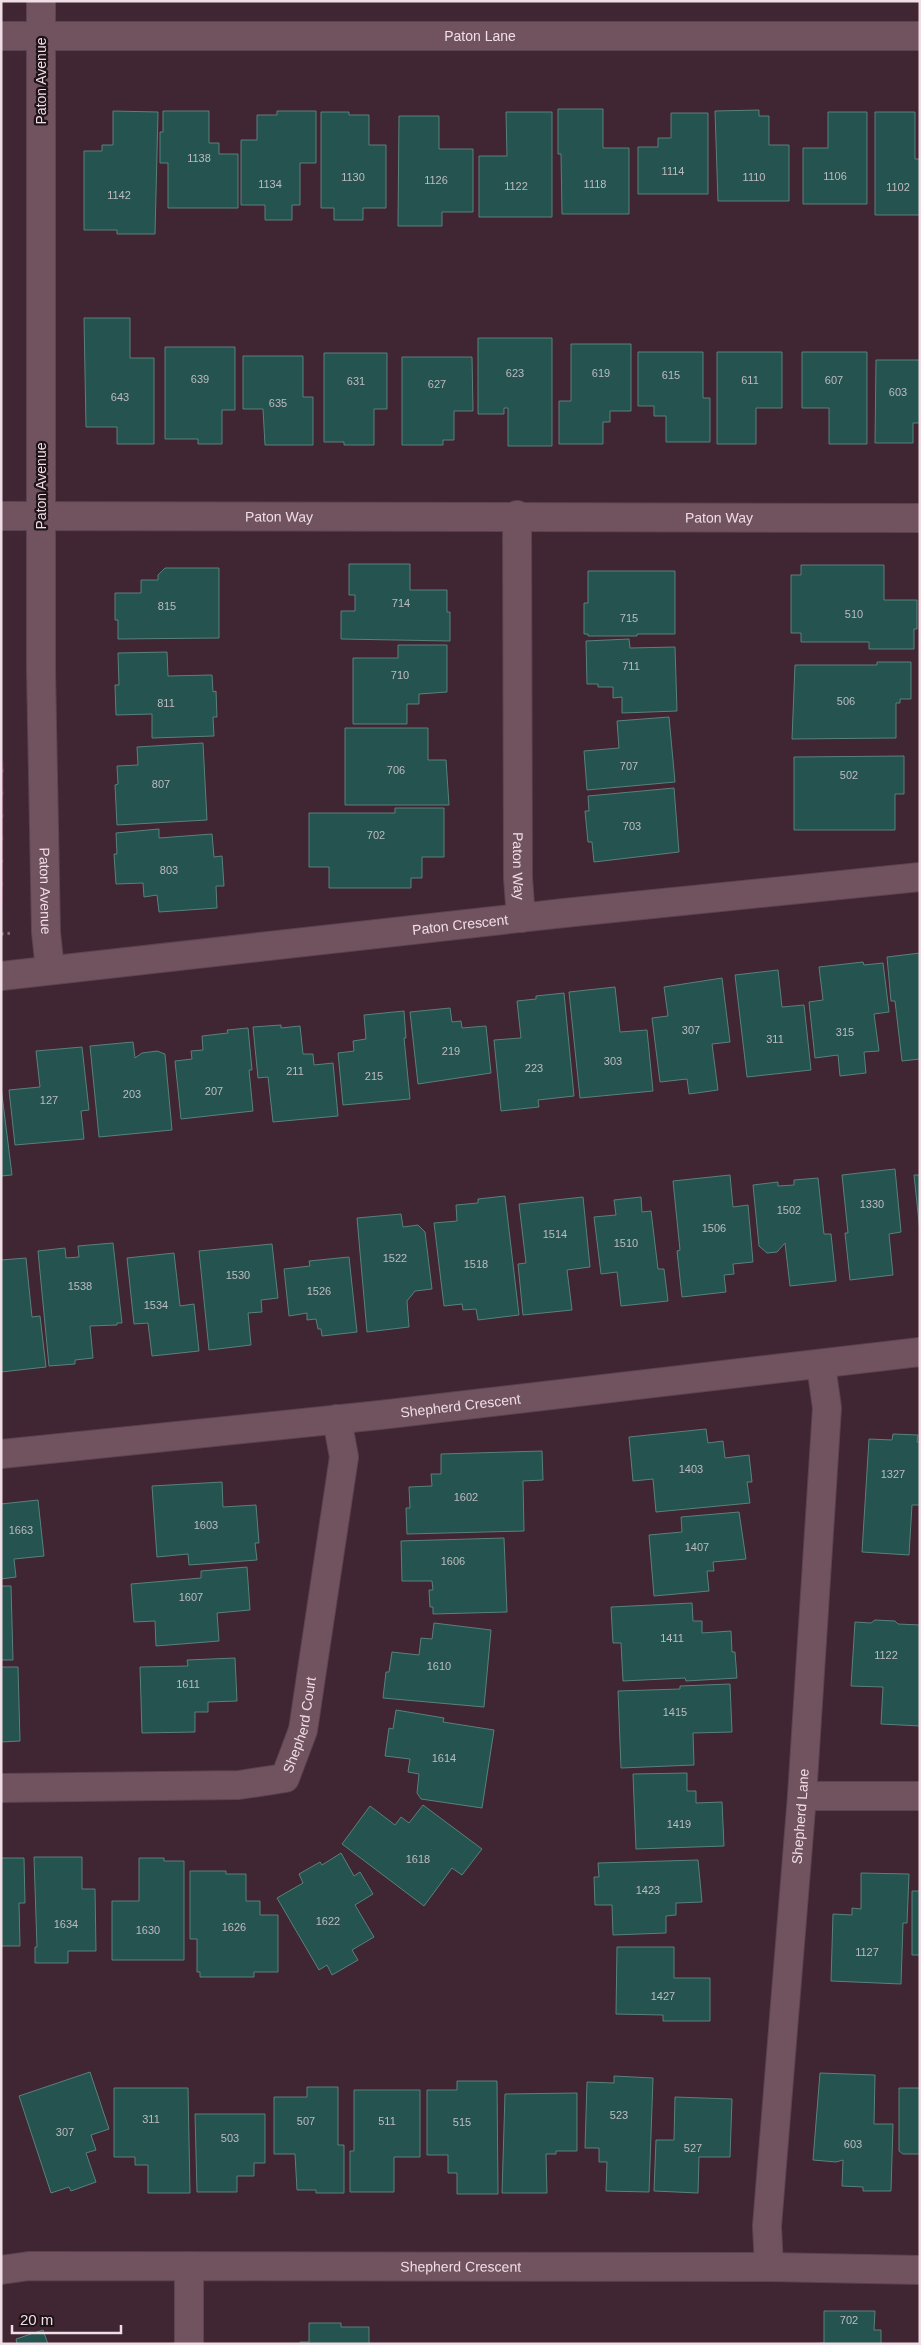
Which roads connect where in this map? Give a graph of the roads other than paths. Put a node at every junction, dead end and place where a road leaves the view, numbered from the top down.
1 (41, 1) edge
2 (1, 36) edge
3 (41, 36) junction
4 (920, 36) edge
5 (517, 515) junction
6 (1, 516) edge
7 (41, 516) junction
8 (920, 518) edge
9 (920, 877) edge
10 (522, 918) junction
11 (50, 970) junction
12 (1, 976) edge
13 (920, 1352) edge
14 (821, 1365) junction
15 (337, 1419) junction
16 (1, 1454) edge
17 (1, 1788) edge
18 (802, 1796) junction
19 (920, 1796) edge
20 (189, 2266) junction
21 (769, 2267) junction
22 (1, 2270) edge
23 (920, 2270) edge
24 (189, 2344) edge

1 - 3 street, Paton Avenue
2 - 3 street, Paton Lane
3 - 4 street, Paton Lane
3 - 7 street, Paton Avenue
5 - 7 street, Paton Way
5 - 8 street, Paton Way
5 - 10 street, Paton Way
6 - 7 street, Paton Way
7 - 11 street, Paton Avenue
9 - 10 street, Paton Crescent
10 - 11 street, Paton Crescent
11 - 12 street, Paton Crescent
13 - 14 street, Shepherd Crescent
14 - 15 street, Shepherd Crescent
14 - 18 street, Shepherd Lane
15 - 16 street, Shepherd Crescent
15 - 17 street, Shepherd Court
18 - 19 street
18 - 21 street, Shepherd Lane
20 - 21 street, Shepherd Crescent
20 - 22 street, Shepherd Crescent
20 - 24 street
21 - 23 street, Shepherd Crescent

